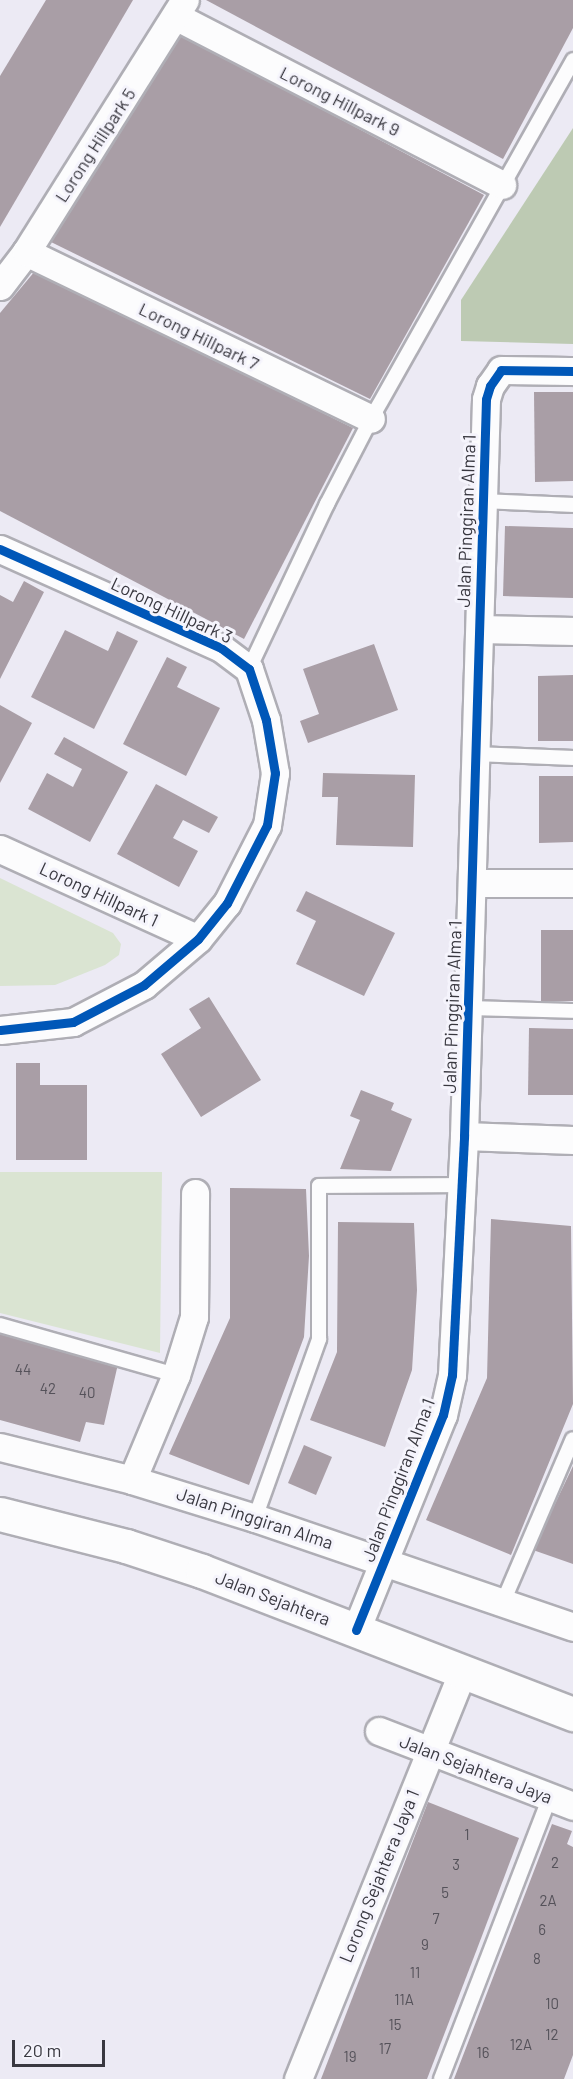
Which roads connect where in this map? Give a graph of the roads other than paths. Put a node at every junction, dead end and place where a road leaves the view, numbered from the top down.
1 (181, 9) edge
2 (573, 60) edge
3 (502, 185) junction
4 (26, 252) junction
5 (0, 286) edge
6 (573, 371) edge
7 (371, 419) junction
8 (483, 501) junction
9 (573, 505) edge
10 (0, 549) edge
11 (480, 629) junction
12 (573, 631) edge
13 (249, 669) junction
14 (476, 754) junction
15 (573, 758) edge
16 (0, 849) edge
17 (472, 883) junction
18 (573, 884) edge
19 (198, 939) junction
20 (468, 1008) junction
21 (573, 1011) edge
22 (0, 1030) edge
23 (464, 1136) junction
24 (573, 1140) edge
25 (462, 1185) junction
26 (195, 1193) dead end
27 (0, 1325) edge
28 (176, 1375) junction
29 (573, 1439) edge
30 (0, 1447) edge
31 (132, 1480) junction
32 (0, 1514) edge
33 (255, 1518) junction
34 (385, 1560) junction
35 (503, 1602) junction
36 (573, 1627) edge
37 (356, 1630) junction
38 (462, 1674) junction
39 (573, 1714) edge
40 (379, 1731) dead end
41 (430, 1751) junction
42 (561, 1802) edge
43 (298, 2079) edge
44 (441, 2079) edge

1 - 3 street, Lorong Hillpark 9
1 - 4 street, Lorong Hillpark 5
2 - 3 lane
3 - 7 lane
4 - 5 street, Lorong Hillpark 5
4 - 7 street, Lorong Hillpark 7
6 - 8 street, Jalan Pinggiran Alma 1
7 - 13 lane
8 - 9 lane
8 - 11 street, Jalan Pinggiran Alma 1
10 - 13 street, Lorong Hillpark 3
11 - 12 street
11 - 14 street, Jalan Pinggiran Alma 1
13 - 19 street
14 - 15 lane
14 - 17 street, Jalan Pinggiran Alma 1
16 - 19 street, Lorong Hillpark 1
17 - 18 street
17 - 20 street, Jalan Pinggiran Alma 1
19 - 22 street
20 - 21 lane
20 - 23 street, Jalan Pinggiran Alma 1
23 - 24 street
23 - 25 street, Jalan Pinggiran Alma 1
25 - 33 lane
25 - 34 street, Jalan Pinggiran Alma 1
26 - 28 street
27 - 28 lane
28 - 31 street
29 - 35 lane
30 - 31 street, Jalan Pinggiran Alma
31 - 33 street, Jalan Pinggiran Alma
32 - 37 main road, Jalan Sejahtera
33 - 34 street, Jalan Pinggiran Alma
34 - 35 street, Jalan Pinggiran Alma
34 - 37 street, Jalan Pinggiran Alma 1
35 - 36 street, Jalan Pinggiran Alma
37 - 38 main road, Jalan Sejahtera
38 - 39 main road, Jalan Sejahtera
38 - 41 street, Lorong Sejahtera Jaya 1
40 - 41 street, Jalan Sejahtera Jaya
41 - 42 street, Jalan Sejahtera Jaya
41 - 43 street, Lorong Sejahtera Jaya 1
42 - 44 lane

